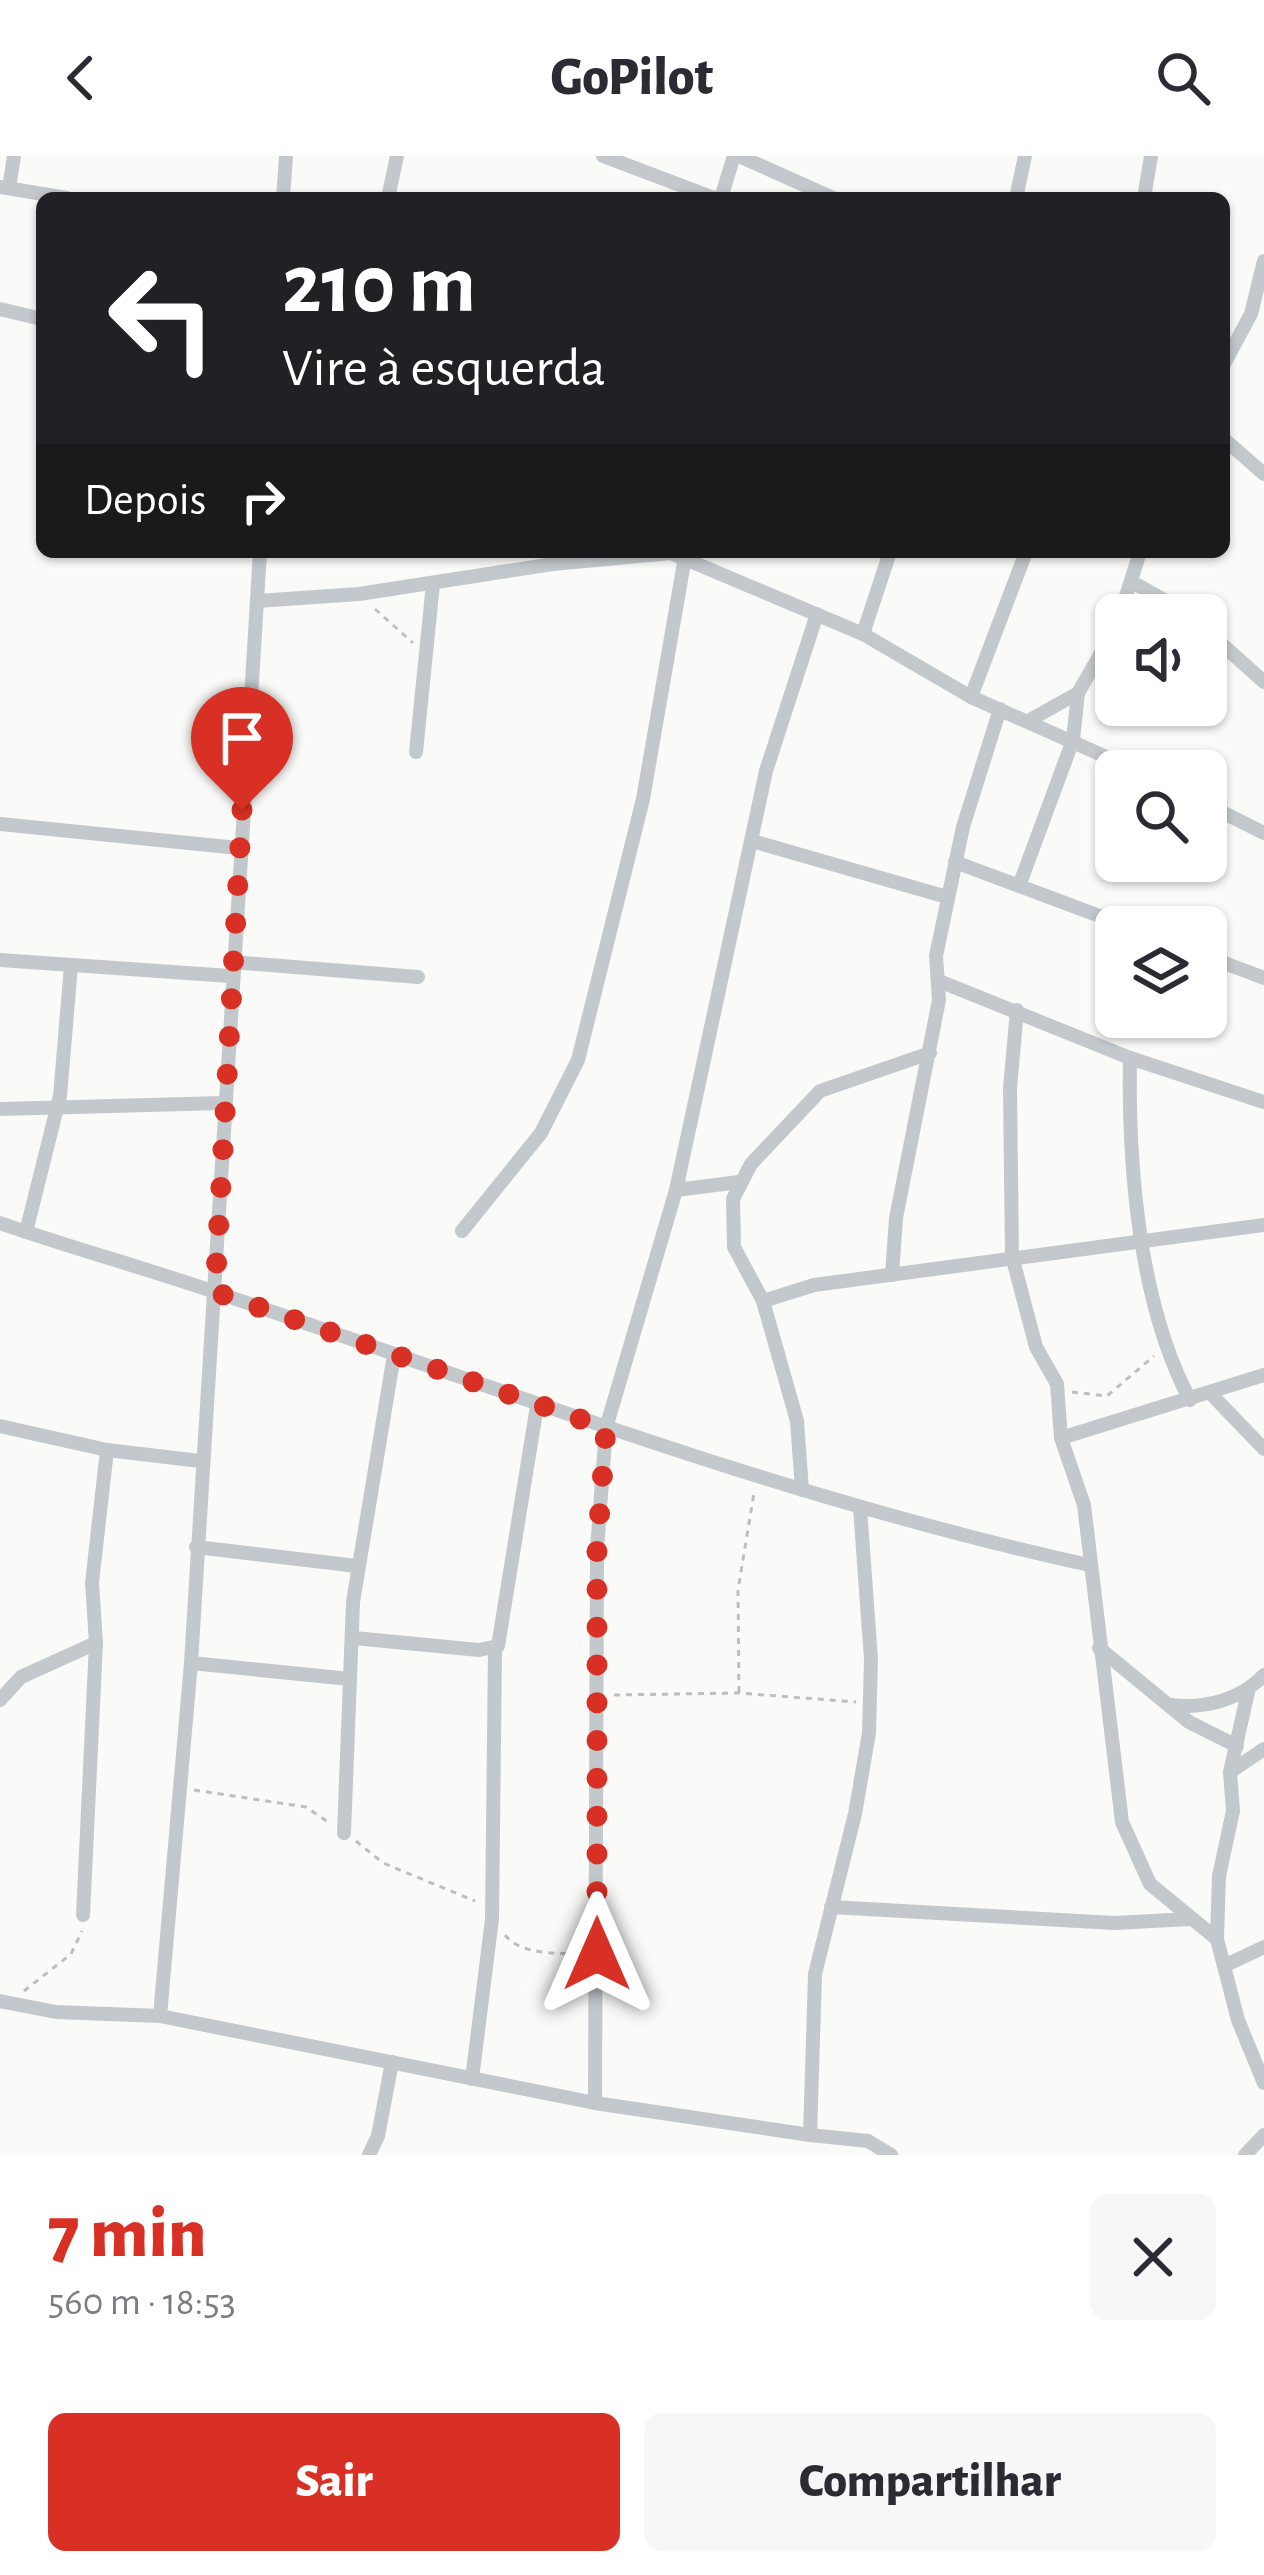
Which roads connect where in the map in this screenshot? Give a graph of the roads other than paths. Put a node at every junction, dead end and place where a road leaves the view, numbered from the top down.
1 (14, 156) edge
2 (286, 156) edge
3 (397, 156) edge
4 (604, 156) edge
5 (736, 156) edge
6 (1025, 156) edge
7 (1150, 156) edge
8 (4, 187) edge
9 (283, 192) edge
10 (393, 192) edge
11 (701, 192) edge
12 (720, 192) edge
13 (819, 192) edge
14 (1017, 192) edge
15 (1145, 192) edge
16 (36, 193) edge
17 (1264, 261) edge
18 (0, 309) edge
19 (36, 318) edge
20 (1257, 319) edge
21 (1230, 356) edge
22 (1230, 444) edge
23 (1264, 474) edge
24 (260, 558) edge
25 (627, 558) edge
26 (675, 558) edge
27 (685, 558) edge
28 (888, 558) edge
29 (1024, 558) edge
30 (1140, 558) edge
31 (1134, 583) junction
32 (433, 584) junction
33 (1129, 594) edge
34 (1154, 594) edge
35 (257, 601) junction
36 (817, 614) junction
37 (863, 634) junction
38 (1227, 649) edge
39 (1095, 663) edge
40 (1264, 682) edge
41 (1078, 693) junction
42 (971, 697) junction
43 (1000, 709) junction
44 (1030, 720) junction
45 (1073, 740) junction
46 (1095, 750) edge
47 (416, 752) dead end
48 (1227, 814) edge
49 (0, 824) edge
50 (1264, 833) edge
51 (752, 841) junction
52 (238, 848) junction
53 (955, 862) junction
54 (1019, 886) junction
55 (947, 897) junction
56 (1095, 914) edge
57 (0, 960) edge
58 (1227, 964) edge
59 (70, 966) junction
60 (231, 969) junction
61 (418, 977) dead end
62 (1264, 978) edge
63 (939, 981) junction
64 (1017, 1010) junction
65 (930, 1053) junction
66 (1130, 1058) junction
67 (1264, 1102) edge
68 (223, 1103) junction
69 (0, 1109) edge
70 (56, 1110) junction
71 (739, 1182) junction
72 (676, 1190) junction
73 (0, 1223) edge
74 (1264, 1225) edge
75 (26, 1232) junction
76 (462, 1232) dead end
77 (1143, 1238) junction
78 (1012, 1256) junction
79 (892, 1275) junction
80 (215, 1292) junction
81 (763, 1301) junction
82 (394, 1355) junction
83 (1264, 1376) edge
84 (1211, 1394) junction
85 (1190, 1400) junction
86 (537, 1406) junction
87 (0, 1426) edge
88 (606, 1428) junction
89 (1061, 1438) junction
90 (1264, 1449) edge
91 (107, 1450) junction
92 (200, 1461) junction
93 (802, 1490) junction
94 (860, 1508) junction
95 (196, 1547) junction
96 (1089, 1565) junction
97 (357, 1566) junction
98 (355, 1638) junction
99 (96, 1643) junction
100 (1099, 1648) junction
101 (495, 1649) junction
102 (191, 1663) junction
103 (1264, 1675) edge
104 (350, 1679) junction
105 (1248, 1693) junction
106 (0, 1700) edge
107 (1169, 1704) junction
108 (1237, 1746) junction
109 (1264, 1749) edge
110 (1230, 1772) junction
111 (344, 1833) road end
112 (831, 1907) junction
113 (82, 1915) road end
114 (1190, 1919) junction
115 (1217, 1939) junction
116 (1264, 1947) edge
117 (1224, 1966) junction
118 (4, 2002) edge
119 (160, 2016) junction
120 (392, 2062) junction
121 (472, 2078) junction
122 (1264, 2083) edge
123 (595, 2103) junction
124 (809, 2135) junction
125 (1264, 2135) edge
126 (369, 2155) edge
127 (890, 2155) edge
128 (1245, 2155) edge

1 - 8 street
2 - 9 street
3 - 10 street
4 - 11 street
5 - 12 street
5 - 13 street
6 - 14 street
7 - 15 street
8 - 16 street
17 - 20 street
18 - 19 street
20 - 21 street
22 - 23 street
24 - 35 street
25 - 32 street
26 - 76 street
27 - 36 street
28 - 37 street
29 - 42 street
30 - 31 street
31 - 33 street
31 - 34 street
32 - 35 street
32 - 47 street
35 - 52 street
36 - 37 street
36 - 51 street
37 - 42 street
38 - 40 street
39 - 41 street
41 - 44 street
41 - 45 street
42 - 43 street
43 - 44 street
43 - 53 street
44 - 45 street
45 - 46 street
45 - 54 street
48 - 50 street
49 - 52 street
51 - 55 street
51 - 72 street
52 - 60 street
53 - 54 street
53 - 55 street
54 - 56 street
55 - 63 street
57 - 59 street
58 - 62 street
59 - 60 street
59 - 70 street
60 - 61 street
60 - 68 street
63 - 64 street
63 - 65 street
64 - 66 street
64 - 78 street
65 - 71 street
65 - 79 street
66 - 67 street
66 - 77 street
68 - 70 street
68 - 80 street
69 - 70 street
70 - 75 street
71 - 72 street
71 - 81 street
72 - 88 street
73 - 75 street
74 - 77 street
75 - 80 street
77 - 78 street
77 - 85 street
78 - 79 street
78 - 89 street
79 - 81 street
80 - 82 street
80 - 92 street
81 - 93 street
82 - 86 street
82 - 97 street
83 - 84 street
84 - 85 street
84 - 90 street
85 - 89 street
86 - 88 street
86 - 101 street
87 - 91 street
88 - 93 street
88 - 123 street
89 - 96 street
91 - 92 street
91 - 99 street
92 - 95 street
93 - 94 street
94 - 96 street
94 - 112 street
95 - 97 street
95 - 102 street
96 - 100 street
97 - 98 street
98 - 101 street
98 - 104 street
99 - 106 street
99 - 113 street
100 - 107 street
100 - 114 street
101 - 121 street
102 - 104 street
102 - 119 street
103 - 105 street
104 - 111 street
105 - 107 street
105 - 108 street
107 - 108 street
108 - 110 street
109 - 110 street
110 - 115 street
112 - 114 street
112 - 124 street
114 - 115 street
115 - 117 street
116 - 117 street
117 - 122 street
118 - 119 street
119 - 120 street
120 - 121 street
120 - 126 street
121 - 123 street
123 - 124 street
124 - 127 street
125 - 128 street

